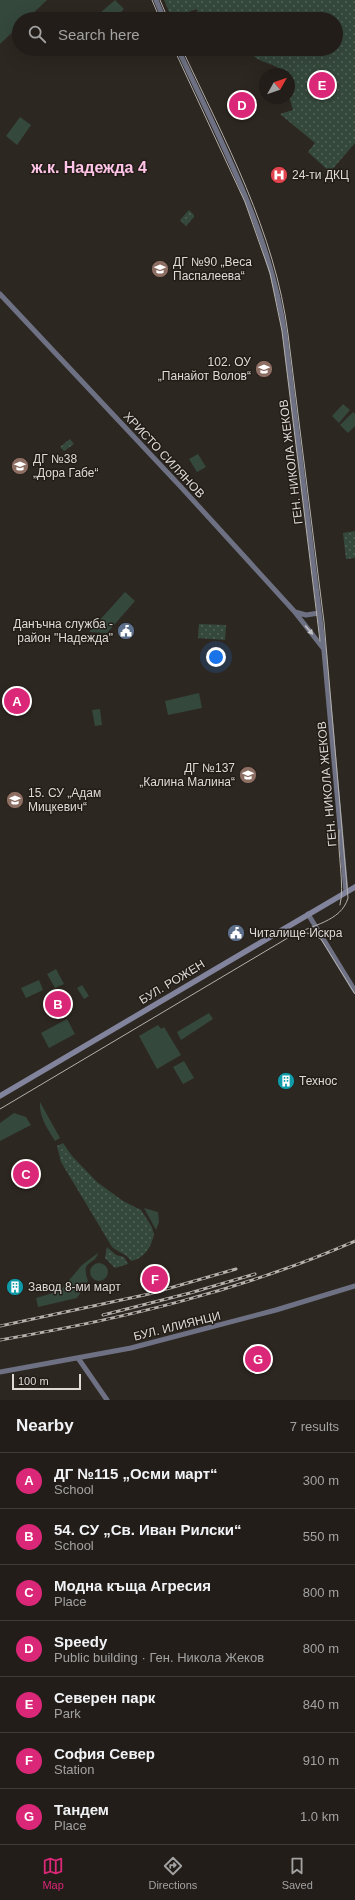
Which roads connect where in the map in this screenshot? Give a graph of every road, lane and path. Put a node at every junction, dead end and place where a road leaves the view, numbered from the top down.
1 (156, 0) edge
2 (161, 12) edge
3 (181, 56) edge
4 (0, 294) edge
5 (294, 612) junction
6 (319, 613) junction
7 (324, 648) junction
8 (355, 887) edge
9 (346, 892) junction
10 (308, 914) junction
11 (355, 991) edge
12 (0, 1096) edge
13 (355, 1286) edge
14 (78, 1358) junction
15 (0, 1372) edge
16 (107, 1400) edge

1 - 2 street
3 - 6 street, ГЕН. НИКОЛА ЖЕКОВ
4 - 5 street, ХРИСТО СИЛЯНОВ
5 - 6 street
5 -> 7 street, ХРИСТО СИЛЯНОВ
6 - 7 street, ГЕН. НИКОЛА ЖЕКОВ
7 - 9 street, ГЕН. НИКОЛА ЖЕКОВ
8 - 9 main road, БУЛ. РОЖЕН
9 - 10 main road, БУЛ. РОЖЕН
10 - 11 street
10 - 12 main road, БУЛ. РОЖЕН
13 - 14 street, БУЛ. ИЛИЯНЦИ
14 - 15 street, БУЛ. ИЛИЯНЦИ
14 - 16 street

